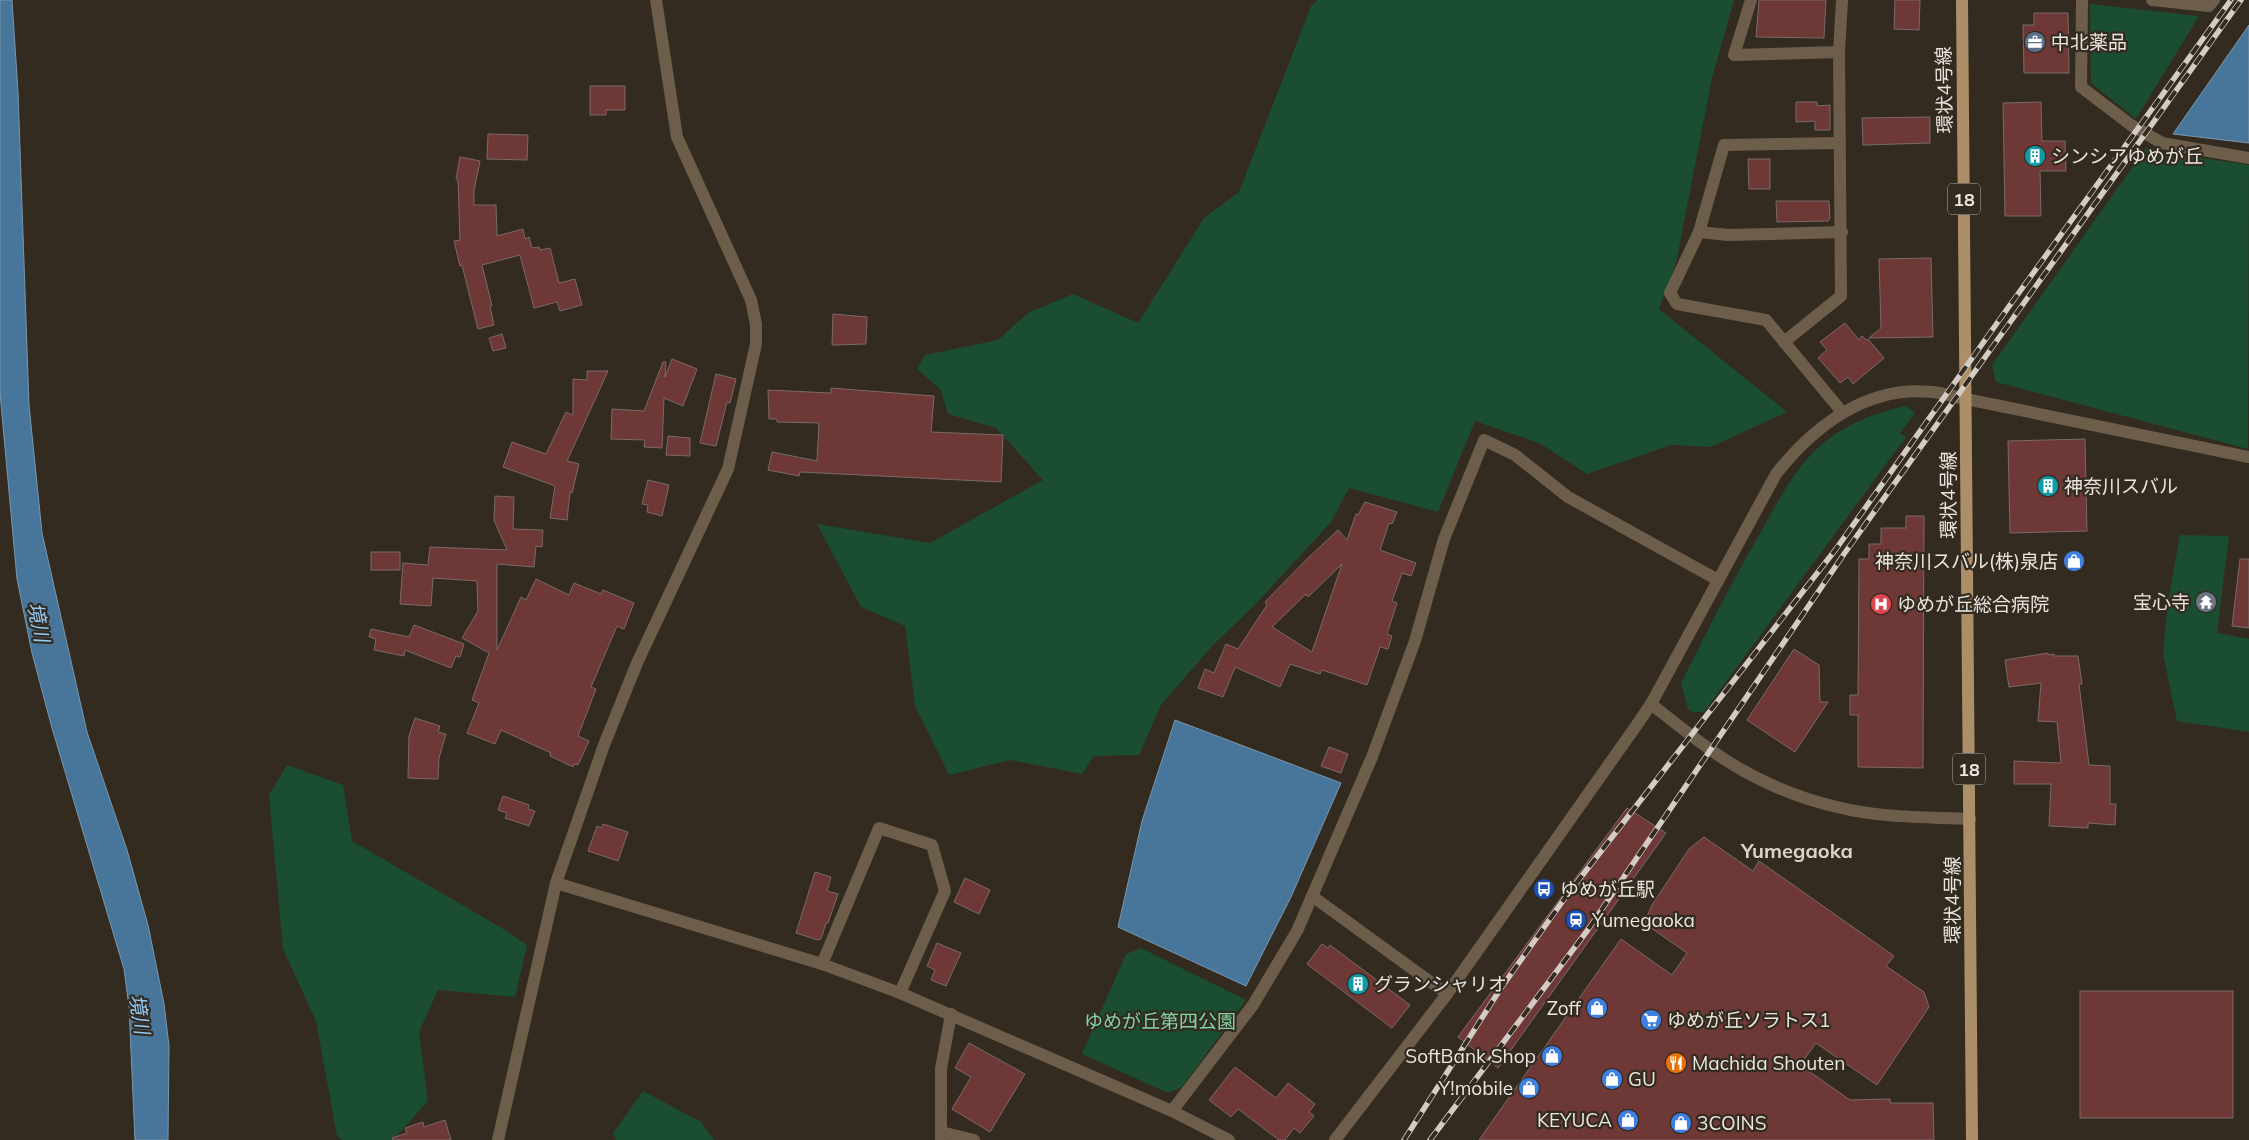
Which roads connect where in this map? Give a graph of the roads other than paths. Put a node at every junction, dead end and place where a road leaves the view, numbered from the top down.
1 (656, 0) edge
2 (1750, 0) edge
3 (1842, 0) edge
4 (1962, 0) edge
5 (2082, 0) edge
6 (2152, 0) edge
7 (2214, 0) edge
8 (1839, 52) junction
9 (1840, 143) junction
10 (2249, 158) edge
11 (1698, 232) junction
12 (1842, 232) junction
13 (1784, 342) junction
14 (1966, 399) junction
15 (1842, 412) junction
16 (2249, 457) edge
17 (1718, 580) junction
18 (1651, 704) junction
19 (1970, 819) junction
20 (556, 883) junction
21 (1312, 896) junction
22 (822, 964) junction
23 (900, 992) junction
24 (1447, 994) junction
25 (951, 1014) junction
26 (1172, 1111) junction
27 (940, 1136) edge
28 (498, 1140) edge
29 (974, 1140) edge
30 (1229, 1140) edge
31 (1335, 1140) edge
32 (1972, 1140) edge

1 - 20 street
2 - 8 street
3 - 8 street
4 - 14 main road, 環状4号線 / 18
5 - 10 street
6 - 7 street
8 - 9 street
9 - 11 street
9 - 12 street
11 - 12 street
11 - 13 street
12 - 13 street
13 - 15 street
14 - 15 street
14 - 16 street
14 - 19 main road, 環状4号線 / 18
15 - 17 street
17 - 18 street
17 - 21 street
18 - 19 street
18 - 24 street
19 - 32 main road, 環状4号線 / 18
20 - 22 street
20 - 28 street
21 - 24 street
21 - 26 street
22 - 23 street
22 - 23 street
23 - 25 street
24 - 31 street
25 - 26 street
25 - 27 street
26 - 30 street
27 - 29 street

